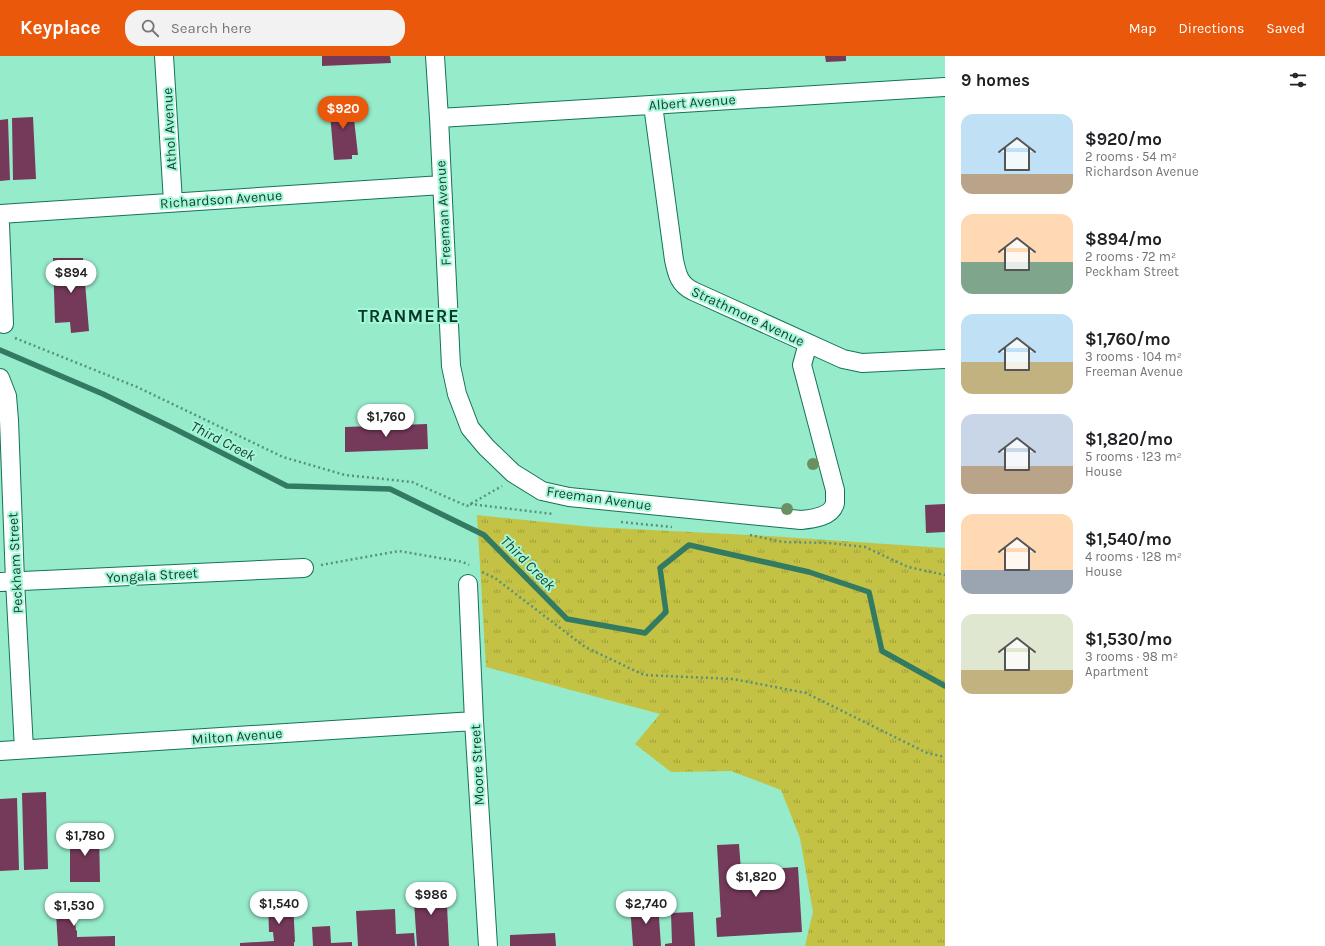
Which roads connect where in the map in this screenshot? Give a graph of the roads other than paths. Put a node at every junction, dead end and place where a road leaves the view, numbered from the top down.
1 (164, 56) edge
2 (435, 56) edge
3 (945, 87) edge
4 (653, 105) junction
5 (439, 118) junction
6 (442, 185) junction
7 (173, 202) junction
8 (0, 214) edge
9 (0, 224) edge
10 (9, 330) road end
11 (808, 343) junction
12 (945, 359) edge
13 (0, 378) edge
14 (304, 568) road end
15 (8, 581) edge
16 (468, 584) dead end
17 (474, 721) junction
18 (24, 749) junction
19 (0, 751) edge
20 (488, 946) edge

1 - 7 street, Athol Avenue
2 - 5 street, Freeman Avenue
3 - 4 street, Albert Avenue
4 - 5 street, Albert Avenue
4 - 11 street, Strathmore Avenue
5 - 6 street, Freeman Avenue
6 - 7 street, Richardson Avenue
6 - 11 street, Freeman Avenue
7 - 8 street, Richardson Avenue
9 - 10 street
11 - 12 street, Strathmore Avenue
13 - 15 street, Peckham Street
14 - 15 street, Yongala Street
15 - 18 street, Peckham Street
16 - 17 street, Moore Street
17 - 18 street, Milton Avenue
17 - 20 street, Moore Street
18 - 19 street, Milton Avenue

